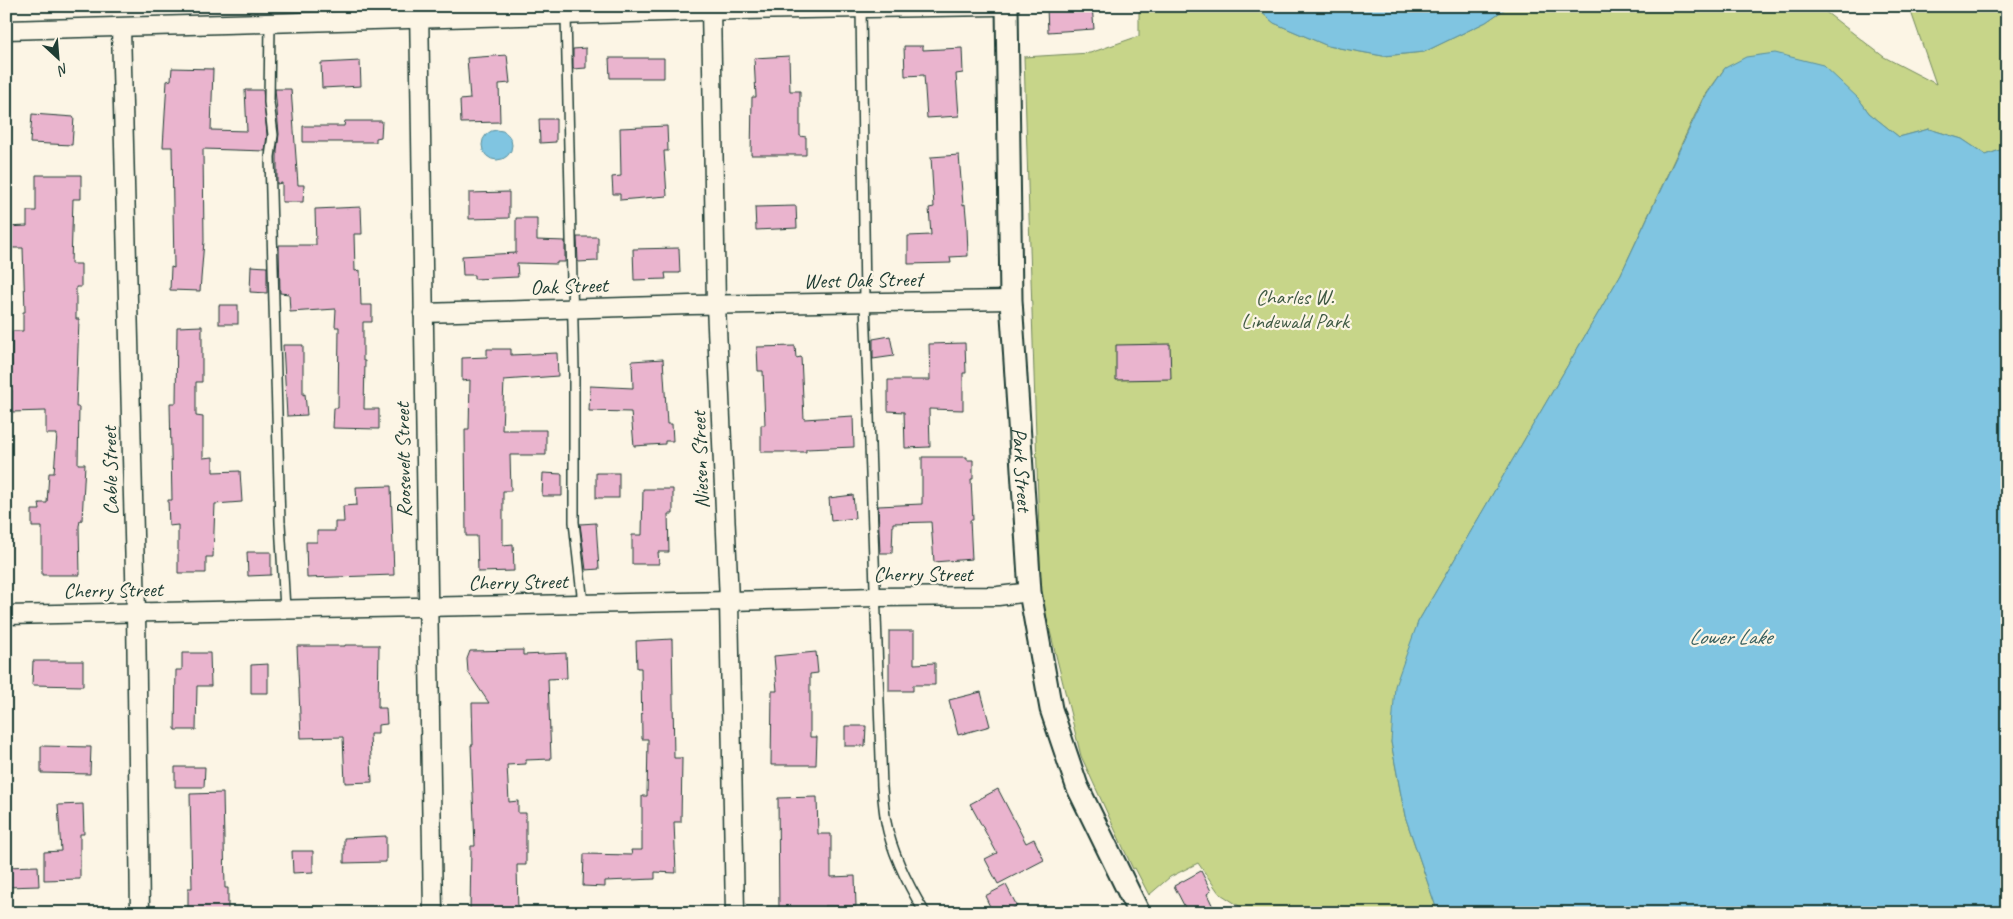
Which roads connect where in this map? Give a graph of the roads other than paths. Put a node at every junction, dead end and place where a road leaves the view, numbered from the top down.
1 (997, 6) edge
2 (1007, 6) edge
3 (862, 7) edge
4 (711, 9) edge
5 (419, 13) edge
6 (566, 15) junction
7 (270, 24) junction
8 (121, 28) junction
9 (6, 30) edge
10 (1011, 300) junction
11 (866, 302) junction
12 (716, 305) junction
13 (573, 309) junction
14 (423, 313) junction
15 (1030, 592) junction
16 (876, 596) junction
17 (729, 601) junction
18 (582, 604) junction
19 (428, 606) junction
20 (285, 609) junction
21 (136, 612) junction
22 (6, 616) edge
23 (140, 913) edge
24 (433, 913) edge
25 (735, 913) edge
26 (925, 913) edge
27 (1139, 913) edge

1 - 3 street
2 - 10 street, Park Street
3 - 4 street
3 - 11 lane
4 - 6 street
4 - 12 street, Niesen Street
5 - 6 street
5 - 7 street
5 - 14 street, Roosevelt Street
6 - 13 lane
7 - 8 street
7 - 20 lane
8 - 9 street
8 - 21 street, Cable Street
10 - 11 street, West Oak Street
10 - 15 street, Park Street
11 - 12 street, West Oak Street
11 - 16 lane
12 - 13 street, Oak Street
12 - 17 street, Niesen Street
13 - 14 street, Oak Street
13 - 18 lane
14 - 19 street, Roosevelt Street
15 - 16 street, Cherry Street
15 - 27 street, Park Street
16 - 17 street, Cherry Street
16 - 26 lane
17 - 18 street, Cherry Street
17 - 25 street, Niesen Street
18 - 19 street, Cherry Street
19 - 20 street, Cherry Street
19 - 24 street, Roosevelt Street
20 - 21 street, Cherry Street
21 - 22 street, Cherry Street
21 - 23 street, Cable Street

